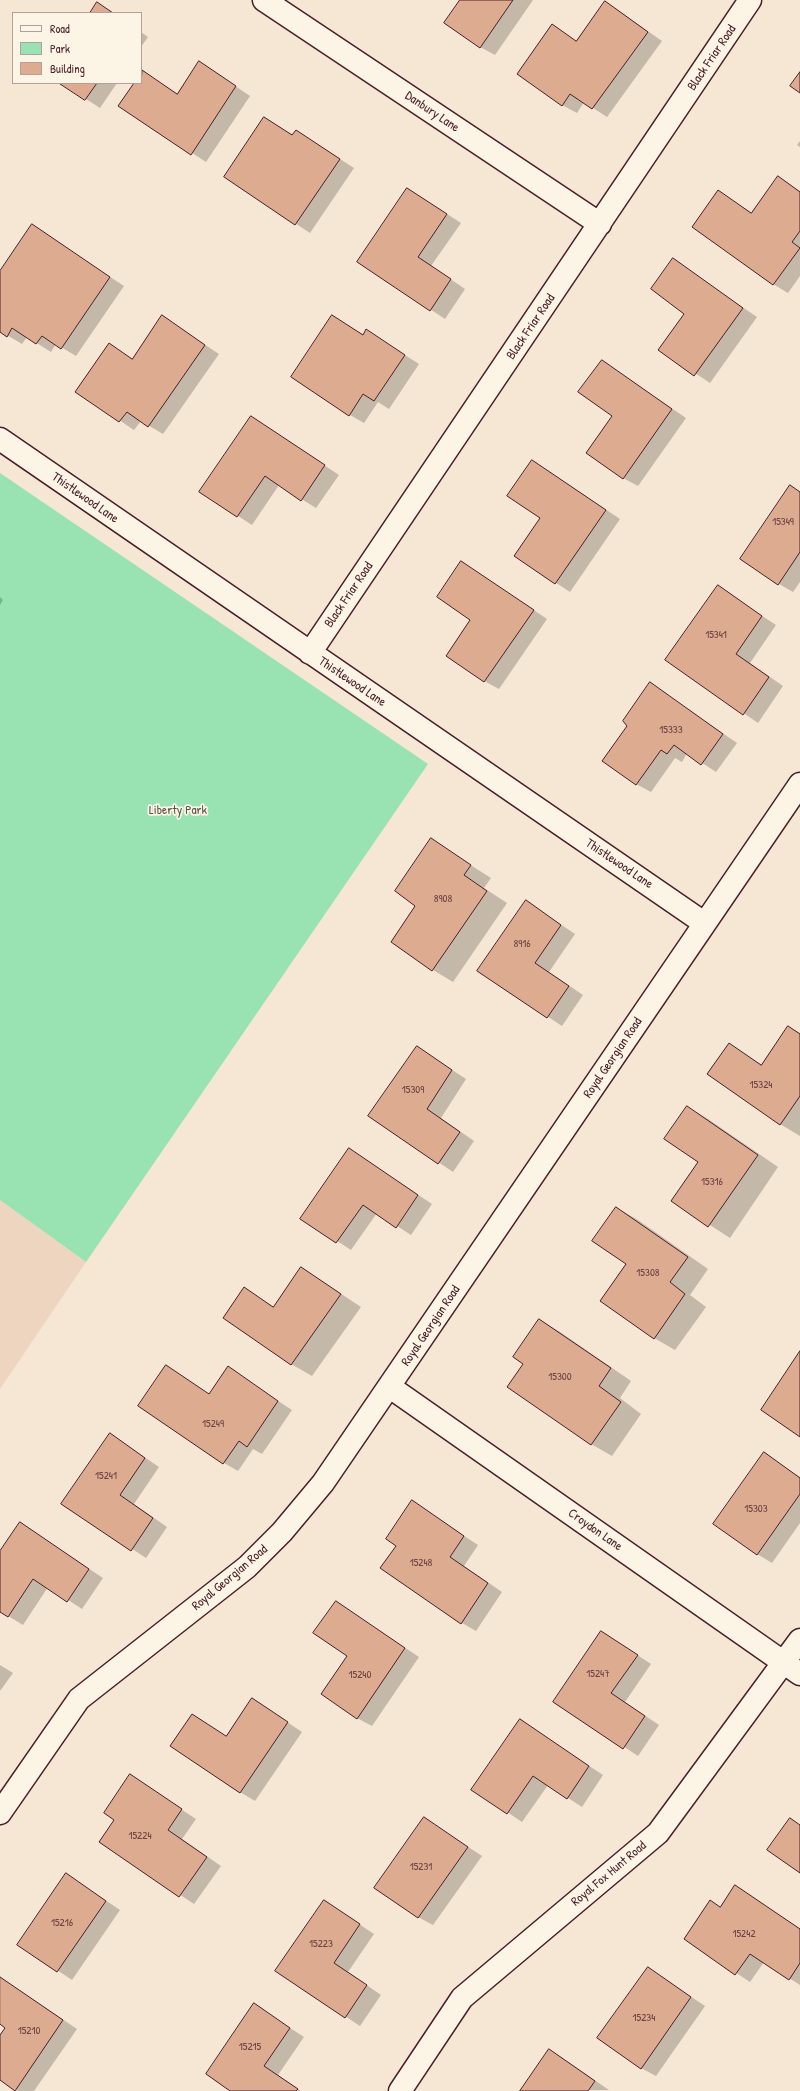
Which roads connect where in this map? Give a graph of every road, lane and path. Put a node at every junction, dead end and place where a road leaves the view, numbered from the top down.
1 (264, 0) edge
2 (750, 0) edge
3 (600, 224) junction
4 (0, 440) edge
5 (310, 653) junction
6 (800, 784) edge
7 (704, 923) junction
8 (390, 1387) junction
9 (800, 1640) edge
10 (792, 1668) edge
11 (0, 1812) edge
12 (400, 2091) edge

1 - 3 street, Danbury Lane
2 - 3 street, Black Friar Road
3 - 5 street, Black Friar Road
4 - 5 street, Thistlewood Lane
5 - 7 street, Thistlewood Lane
6 - 7 street, Royal Georgian Road
7 - 8 street, Royal Georgian Road
8 - 10 street, Croydon Lane
8 - 11 street, Royal Georgian Road
9 - 10 street, Royal Fox Hunt Road
10 - 12 street, Royal Fox Hunt Road

